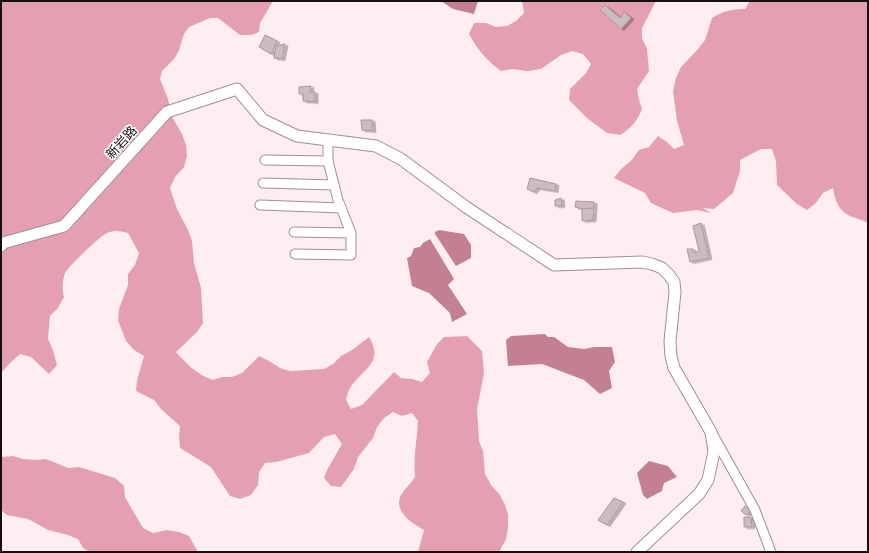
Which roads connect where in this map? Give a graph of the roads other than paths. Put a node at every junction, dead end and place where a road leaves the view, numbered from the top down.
1 (328, 140) junction
2 (265, 160) dead end
3 (328, 161) junction
4 (262, 183) dead end
5 (334, 185) junction
6 (260, 205) dead end
7 (342, 208) junction
8 (294, 232) dead end
9 (351, 234) junction
10 (1, 246) edge
11 (295, 254) dead end
12 (711, 432) junction
13 (637, 552) edge
14 (771, 552) edge

1 - 3 street
1 - 10 street, 新岩路
1 - 12 street
2 - 3 street
3 - 5 street
4 - 5 street
5 - 7 street
6 - 7 street
7 - 9 street
8 - 9 street
9 - 11 street
12 - 13 street
12 - 14 street

